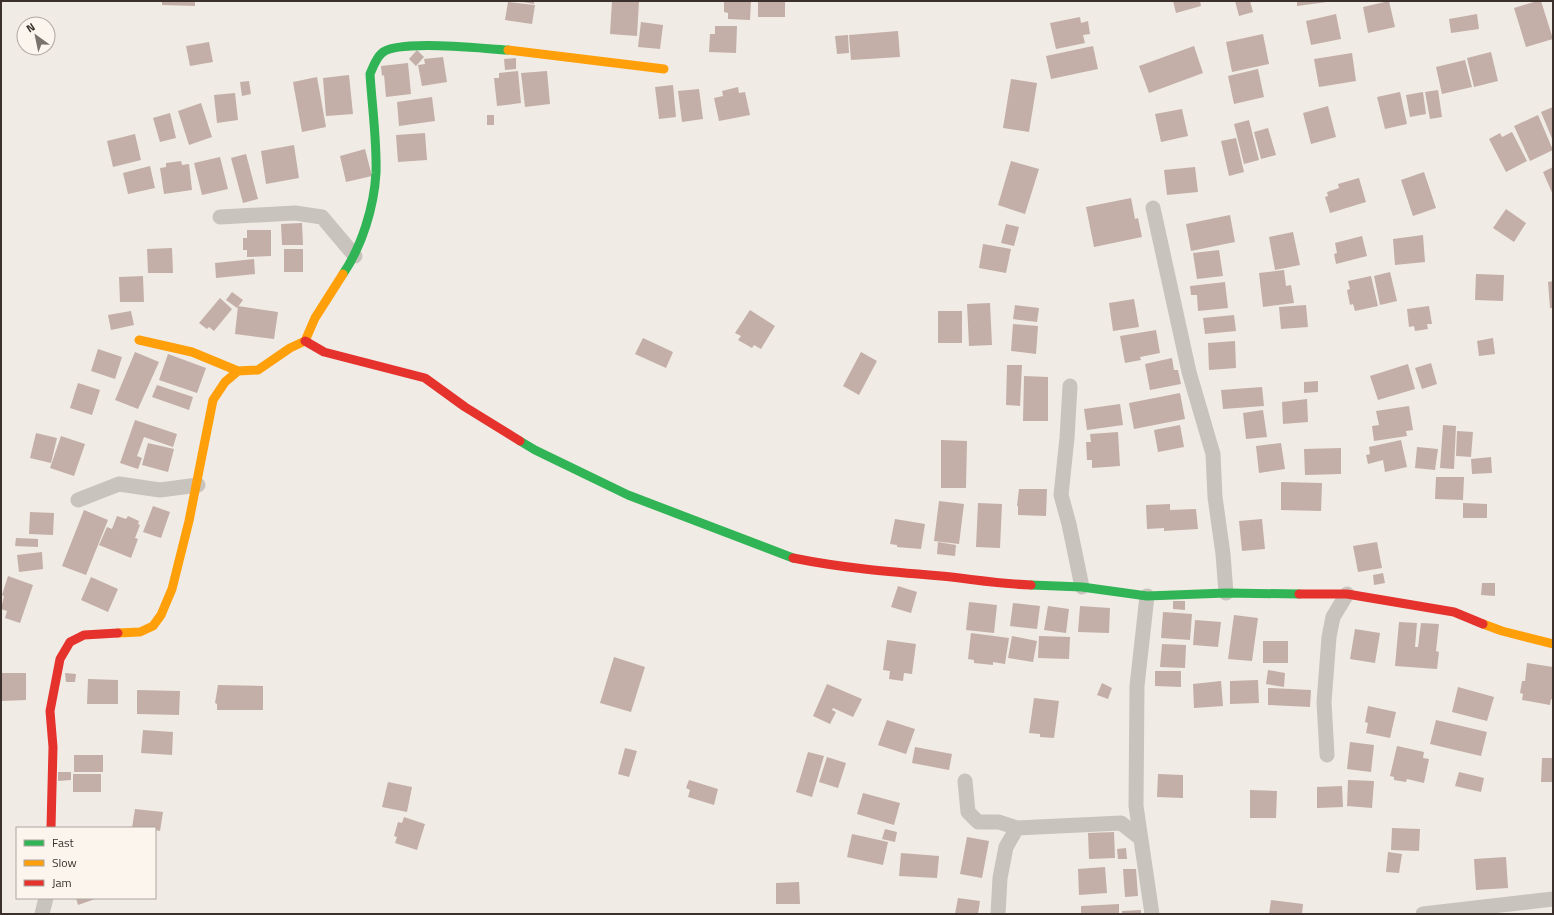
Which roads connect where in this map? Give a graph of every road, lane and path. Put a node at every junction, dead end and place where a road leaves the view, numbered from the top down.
1 (664, 69) dead end
2 (1153, 208) dead end
3 (220, 217) dead end
4 (355, 256) junction
5 (139, 340) dead end
6 (304, 341) junction
7 (238, 371) junction
8 (1070, 386) dead end
9 (198, 485) junction
10 (78, 500) dead end
11 (1082, 587) junction
12 (1226, 593) junction
13 (1347, 594) junction
14 (1147, 596) junction
15 (1553, 644) edge
16 (1327, 755) dead end
17 (965, 781) dead end
18 (1136, 806) junction
19 (1121, 823) junction
20 (51, 827) edge
21 (1017, 828) junction
22 (1139, 837) junction
23 (46, 899) edge
24 (1553, 899) edge
25 (42, 914) edge
26 (998, 914) edge
27 (1152, 914) edge
28 (1423, 914) edge

1 - 4 street
2 - 12 street
3 - 4 street
4 - 6 street
5 - 7 street
6 - 7 street
6 - 11 street
7 - 9 street
8 - 11 street
9 - 10 street
9 - 20 street
11 - 14 street
12 - 13 street
12 - 14 street
13 - 15 street
13 - 16 street
14 - 18 street
17 - 21 street
18 - 19 street
18 - 22 street
19 - 21 street
19 - 22 street
21 - 26 street
22 - 27 street
23 - 25 street
24 - 28 street

